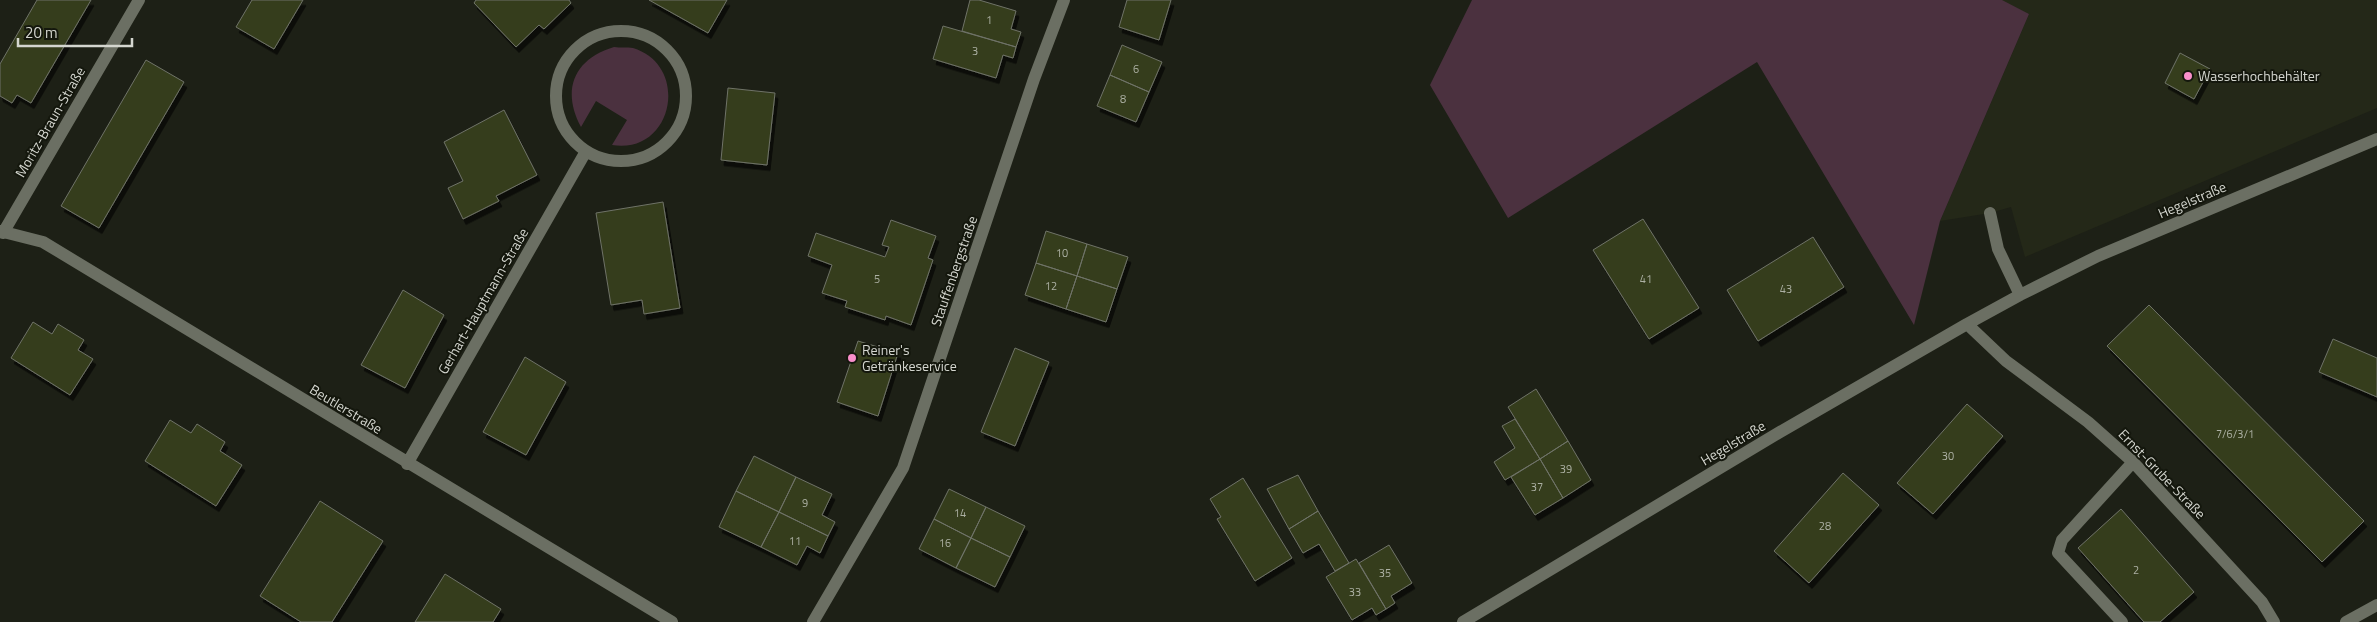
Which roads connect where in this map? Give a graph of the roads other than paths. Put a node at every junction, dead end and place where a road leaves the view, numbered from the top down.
1 (139, 0) edge
2 (1064, 0) edge
3 (2377, 139) edge
4 (585, 153) junction
5 (1990, 213) dead end
6 (2, 232) edge
7 (2020, 295) junction
8 (1967, 324) junction
9 (2133, 462) junction
10 (407, 464) junction
11 (2377, 605) edge
12 (1466, 621) edge
13 (672, 622) edge
14 (813, 622) edge
15 (2122, 622) edge
16 (2274, 622) edge
17 (2346, 622) edge

1 - 6 street, Moritz-Braun-Straße
2 - 14 street, Stauffenbergstraße
3 - 7 street, Hegelstraße
4 - 4 street
4 - 10 street, Gerhart-Hauptmann-Straße
5 - 7 street
6 - 10 street, Beutlerstraße
7 - 8 street, Hegelstraße
8 - 9 street, Ernst-Grube-Straße
8 - 12 street, Hegelstraße
9 - 15 street
9 - 16 street, Ernst-Grube-Straße
10 - 13 street, Beutlerstraße
11 - 17 street

